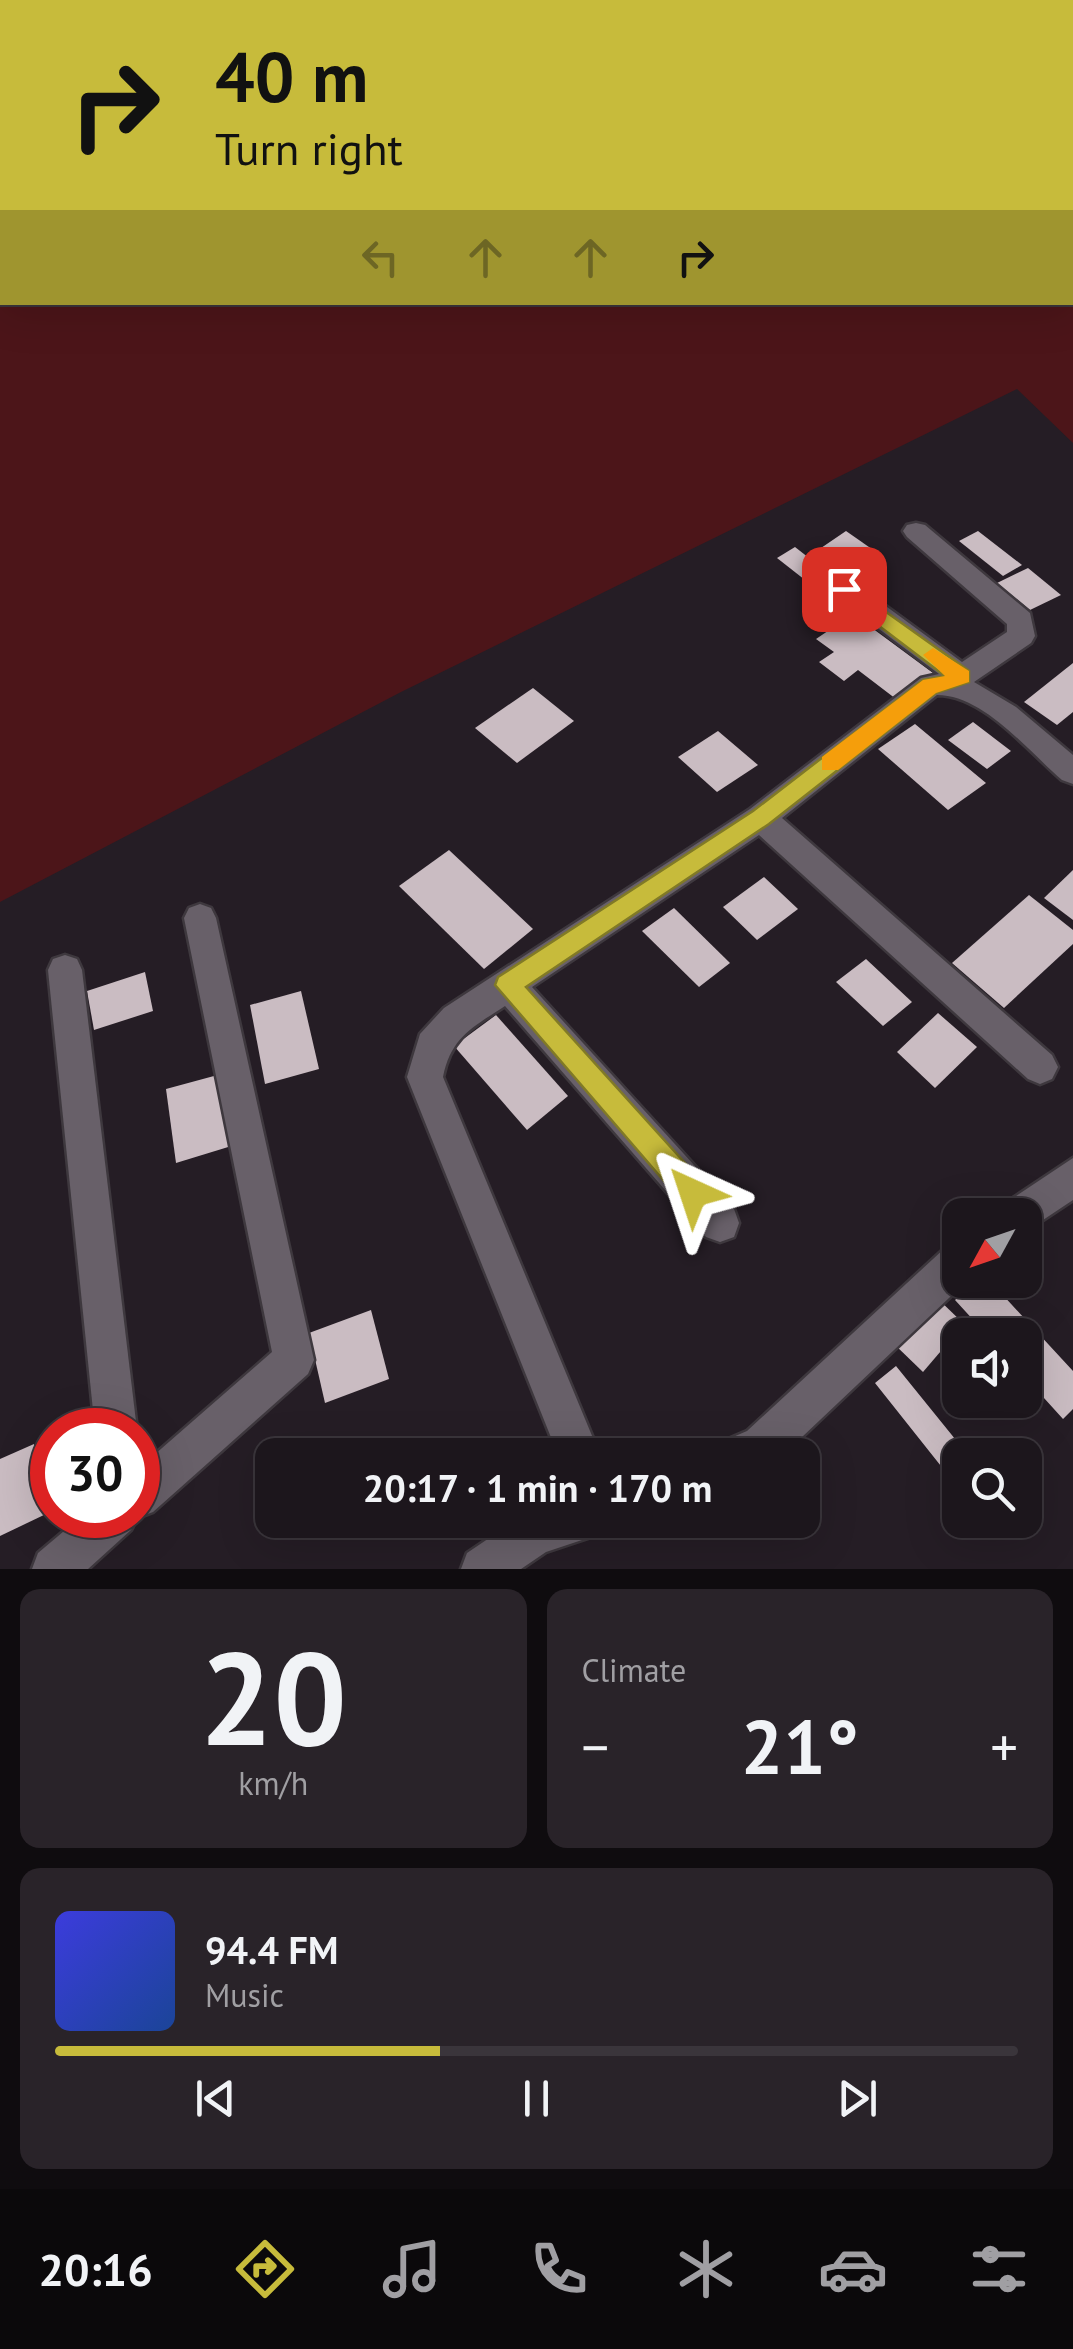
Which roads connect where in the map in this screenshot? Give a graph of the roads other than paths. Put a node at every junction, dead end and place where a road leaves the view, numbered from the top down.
1 (916, 531) dead end
2 (844, 589) dead end
3 (957, 680) junction
4 (1073, 772) edge
5 (761, 818) junction
6 (200, 918) dead end
7 (66, 970) dead end
8 (508, 985) junction
9 (1040, 1067) dead end
10 (1073, 1177) edge
11 (1042, 1199) edge
12 (720, 1223) dead end
13 (942, 1278) edge
14 (114, 1408) edge
15 (572, 1438) edge
16 (771, 1438) edge
17 (160, 1478) edge
18 (90, 1538) edge
19 (528, 1538) edge
20 (54, 1569) edge
21 (483, 1569) edge

1 - 3 street
2 - 3 street
3 - 4 street
3 - 5 street
5 - 8 street
5 - 9 street
6 - 17 street
7 - 14 street
8 - 12 street
8 - 15 street
10 - 11 street
13 - 16 street
18 - 20 street
19 - 21 street

